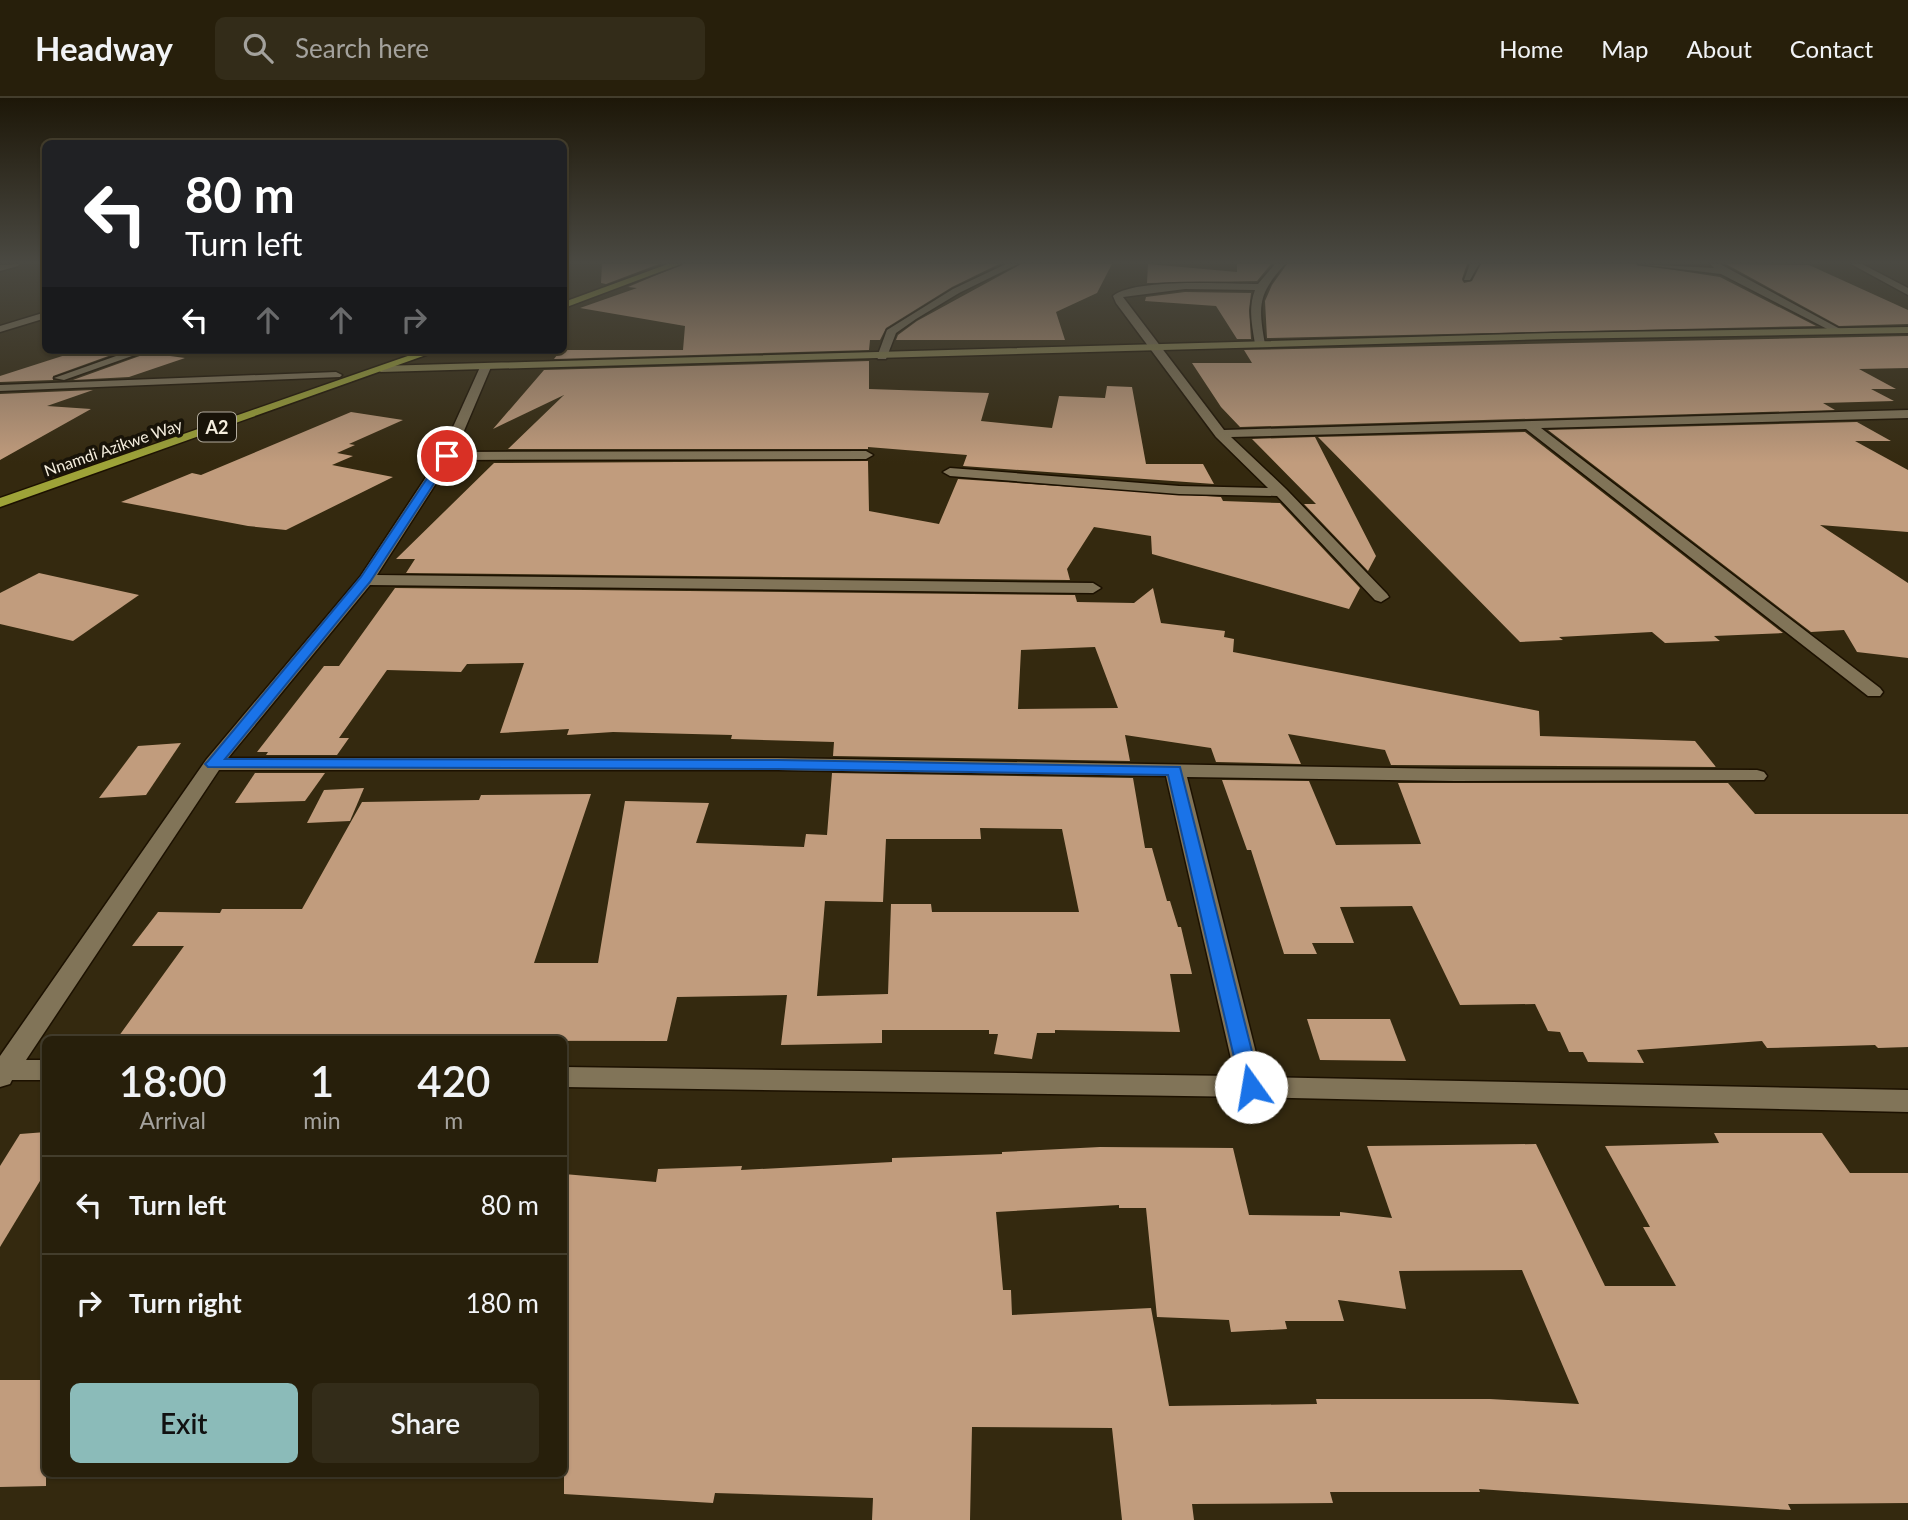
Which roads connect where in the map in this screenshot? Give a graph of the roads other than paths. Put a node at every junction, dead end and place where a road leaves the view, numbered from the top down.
1 (893, 330) edge
2 (1142, 330) edge
3 (1258, 330) edge
4 (1822, 330) edge
5 (1260, 344) junction
6 (1154, 347) junction
7 (132, 354) edge
8 (396, 354) edge
9 (424, 354) edge
10 (882, 357) junction
11 (485, 366) junction
12 (381, 369) junction
13 (336, 375) junction
14 (37, 385) junction
15 (0, 388) edge
16 (1908, 414) edge
17 (1528, 424) junction
18 (1220, 434) junction
19 (866, 455) dead end
20 (447, 456) junction
21 (950, 472) dead end
22 (0, 491) edge
23 (1281, 492) junction
24 (0, 503) edge
25 (366, 580) junction
26 (1093, 588) dead end
27 (1381, 597) dead end
28 (1874, 692) dead end
29 (213, 764) junction
30 (1175, 770) junction
31 (1757, 776) dead end
32 (42, 1070) edge
33 (3, 1073) edge
34 (567, 1077) edge
35 (1251, 1087) junction
36 (1908, 1101) edge

1 - 10 street
2 - 6 street
3 - 5 street
4 - 5 street
5 - 6 street
6 - 10 street
6 - 18 street
7 - 14 street
8 - 13 highway, Nnamdi Azikwe Way / A2
9 - 12 highway, Nnamdi Azikwe Way / A2
10 - 11 street
11 - 12 street
11 - 20 street
12 - 24 highway, Nnamdi Azikwe Way / A2
13 - 14 street
13 - 22 highway, Nnamdi Azikwe Way / A2
14 - 15 street
16 - 17 street
17 - 18 street
17 - 28 street
18 - 23 street
19 - 20 street
20 - 25 street
21 - 23 street
23 - 27 street
25 - 26 street
25 - 29 street
29 - 30 street
29 - 33 street
30 - 31 street
30 - 35 street
32 - 33 street
34 - 35 street
35 - 36 street

